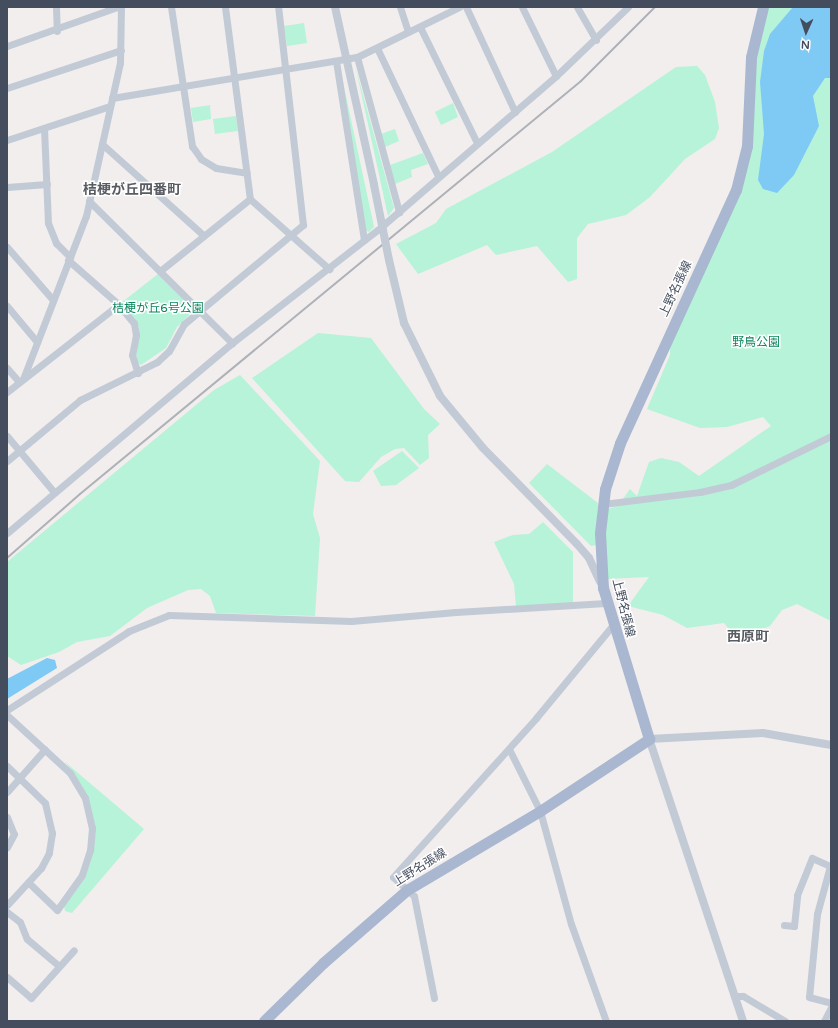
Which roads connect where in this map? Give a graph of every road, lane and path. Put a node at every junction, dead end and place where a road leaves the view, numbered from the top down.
1 (56, 7) edge
2 (117, 7) edge
3 (120, 7) edge
4 (171, 7) edge
5 (226, 7) edge
6 (278, 7) edge
7 (335, 7) edge
8 (400, 7) edge
9 (459, 7) edge
10 (466, 7) edge
11 (522, 7) edge
12 (578, 7) edge
13 (628, 7) edge
14 (763, 7) edge
15 (420, 27) junction
16 (57, 30) junction
17 (408, 32) junction
18 (596, 40) junction
19 (7, 46) edge
20 (377, 48) junction
21 (121, 50) junction
22 (357, 57) junction
23 (346, 60) junction
24 (336, 61) junction
25 (285, 69) junction
26 (556, 76) junction
27 (235, 78) junction
28 (182, 86) junction
29 (7, 88) edge
30 (112, 98) junction
31 (110, 106) junction
32 (515, 112) junction
33 (44, 128) junction
34 (7, 140) edge
35 (477, 143) junction
36 (102, 144) junction
37 (247, 173) junction
38 (438, 176) junction
39 (47, 184) junction
40 (7, 187) edge
41 (250, 199) junction
42 (89, 201) junction
43 (399, 212) junction
44 (204, 236) junction
45 (292, 236) junction
46 (364, 240) junction
47 (7, 247) edge
48 (69, 259) junction
49 (329, 269) junction
50 (160, 270) junction
51 (53, 300) junction
52 (118, 304) junction
53 (7, 306) edge
54 (200, 310) junction
55 (37, 342) junction
56 (232, 343) junction
57 (7, 368) edge
58 (138, 373) junction
59 (21, 381) junction
60 (7, 392) edge
61 (7, 436) edge
62 (831, 436) edge
63 (20, 451) junction
64 (7, 461) edge
65 (54, 492) junction
66 (603, 504) junction
67 (7, 533) edge
68 (603, 588) junction
69 (606, 603) junction
70 (613, 625) junction
71 (7, 710) edge
72 (7, 715) edge
73 (649, 739) junction
74 (831, 745) edge
75 (45, 749) junction
76 (509, 749) junction
77 (7, 766) edge
78 (20, 777) junction
79 (7, 792) edge
80 (540, 811) junction
81 (7, 817) edge
82 (7, 847) edge
83 (830, 866) edge
84 (28, 882) junction
85 (407, 890) junction
86 (7, 905) edge
87 (7, 912) edge
88 (784, 925) dead end
89 (74, 950) dead end
90 (59, 966) junction
91 (7, 977) edge
92 (735, 996) junction
93 (434, 998) dead end
94 (831, 1003) edge
95 (831, 1007) edge
96 (264, 1021) edge
97 (606, 1021) edge
98 (743, 1021) edge
99 (785, 1021) edge
100 (824, 1021) edge

1 - 16 street
2 - 16 street
3 - 21 street
4 - 28 street
5 - 27 street
6 - 25 street
7 - 23 street
8 - 17 street
9 - 15 street
10 - 32 street
11 - 26 street
12 - 18 street
13 - 18 street
14 - 66 main road, 上野名張線
15 - 17 street
15 - 35 street
16 - 19 street
17 - 20 street
18 - 26 street
20 - 22 street
20 - 38 street
21 - 29 street
21 - 30 street
22 - 23 street
22 - 43 street
23 - 24 street
23 - 68 street, bridge
24 - 25 street
24 - 46 street
25 - 27 street
25 - 45 street
26 - 32 street
27 - 28 street
27 - 37 street
28 - 30 street
28 - 37 street
30 - 31 street
31 - 33 street
31 - 36 street
32 - 35 street
33 - 34 street
33 - 39 street
35 - 38 street
36 - 42 street
36 - 44 street
37 - 41 street
38 - 43 street
39 - 40 street
39 - 48 street
41 - 44 street
41 - 45 street
42 - 48 street
42 - 50 street
43 - 46 street
44 - 50 street
45 - 49 street
45 - 54 street
46 - 49 street
47 - 51 street
48 - 51 street
48 - 52 street
49 - 56 street
50 - 54 street
51 - 55 street
52 - 58 street
52 - 59 street
53 - 55 street
54 - 56 street
54 - 58 street
55 - 59 street
56 - 65 street
57 - 59 street
58 - 63 street
59 - 60 street
61 - 63 street
62 - 66 street
63 - 64 street
63 - 65 street
65 - 67 street
66 - 68 main road, 上野名張線
68 - 69 main road, 上野名張線
69 - 70 main road, 上野名張線
69 - 71 street
70 - 73 main road, 上野名張線
70 - 76 street
72 - 75 street
73 - 74 street
73 - 80 main road, 上野名張線
73 - 92 street
75 - 78 street
75 - 84 street
76 - 80 street
76 - 85 street
77 - 78 street
78 - 79 street
78 - 84 street
80 - 85 main road, 上野名張線
80 - 97 street
81 - 82 street
83 - 88 street
83 - 94 street
84 - 86 street
85 - 93 street
85 - 96 main road, 上野名張線
87 - 90 street
89 - 90 street
90 - 91 street
92 - 98 street
92 - 99 street
95 - 100 street

